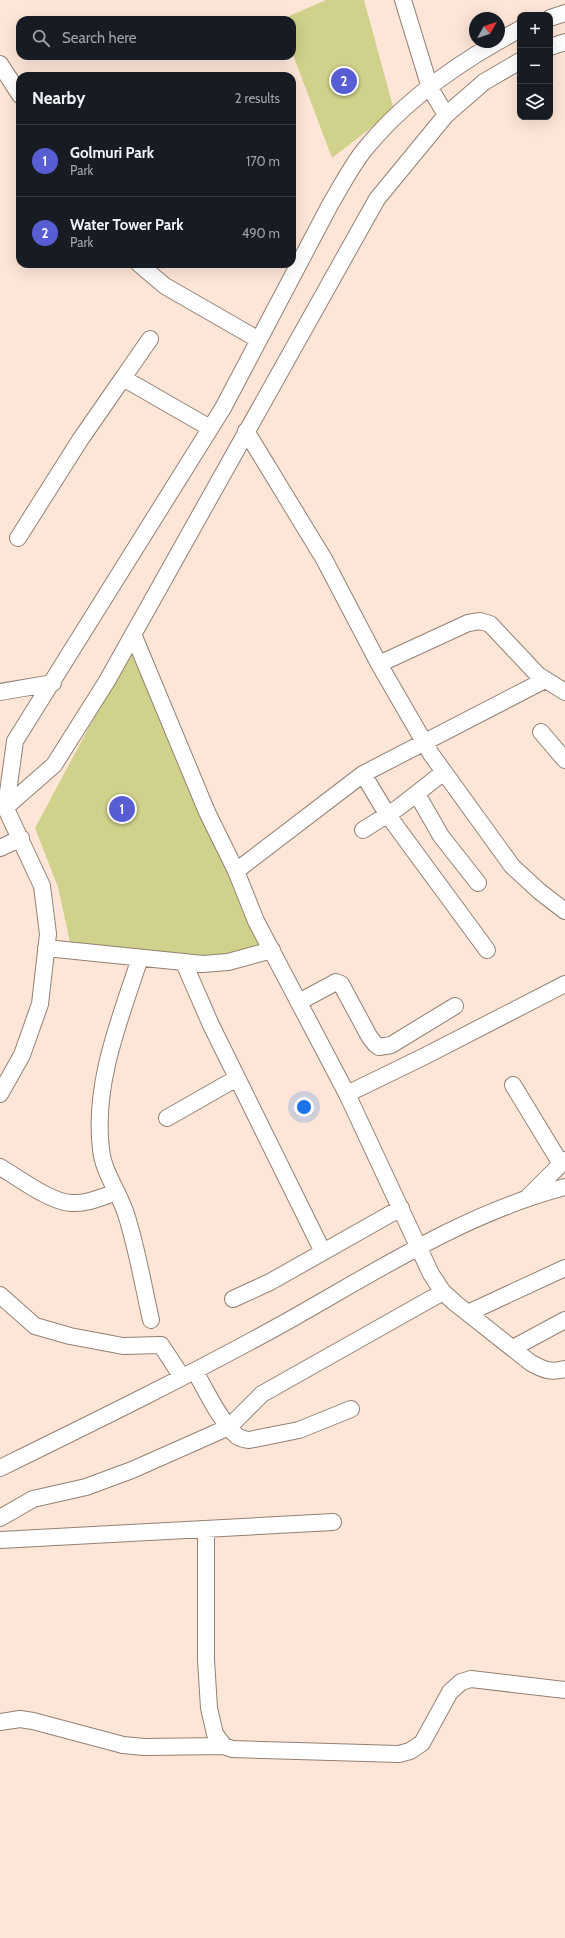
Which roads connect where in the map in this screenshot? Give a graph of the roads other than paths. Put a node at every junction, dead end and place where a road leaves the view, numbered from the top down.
1 (404, 0) edge
2 (565, 13) edge
3 (553, 17) edge
4 (517, 31) edge
5 (505, 37) edge
6 (565, 42) edge
7 (553, 46) edge
8 (488, 48) edge
9 (517, 63) edge
10 (0, 64) edge
11 (430, 88) junction
12 (16, 89) edge
13 (446, 115) junction
14 (144, 268) edge
15 (150, 339) dead end
16 (259, 340) junction
17 (123, 378) junction
18 (210, 428) junction
19 (246, 431) junction
20 (18, 538) dead end
21 (133, 634) junction
22 (379, 664) junction
23 (545, 680) junction
24 (53, 683) junction
25 (0, 692) edge
26 (565, 692) edge
27 (541, 732) dead end
28 (424, 742) junction
29 (565, 760) edge
30 (444, 772) junction
31 (363, 774) junction
32 (417, 794) junction
33 (3, 802) edge
34 (387, 814) junction
35 (363, 830) dead end
36 (20, 838) junction
37 (0, 848) edge
38 (236, 870) junction
39 (478, 883) dead end
40 (565, 910) edge
41 (46, 948) junction
42 (272, 950) junction
43 (487, 950) dead end
44 (140, 958) junction
45 (184, 963) junction
46 (565, 984) edge
47 (300, 1002) junction
48 (455, 1006) dead end
49 (237, 1078) junction
50 (513, 1085) dead end
51 (0, 1094) edge
52 (347, 1094) junction
53 (167, 1118) dead end
54 (563, 1162) edge
55 (0, 1167) edge
56 (565, 1187) edge
57 (116, 1192) junction
58 (527, 1199) junction
59 (401, 1208) junction
60 (420, 1247) junction
61 (323, 1252) junction
62 (565, 1268) edge
63 (443, 1292) junction
64 (0, 1295) edge
65 (232, 1299) dead end
66 (468, 1313) junction
67 (151, 1320) dead end
68 (565, 1320) edge
69 (513, 1348) junction
70 (565, 1369) edge
71 (188, 1374) junction
72 (350, 1409) dead end
73 (229, 1426) junction
74 (0, 1468) edge
75 (0, 1518) edge
76 (333, 1522) dead end
77 (206, 1529) junction
78 (0, 1540) edge
79 (565, 1690) edge
80 (0, 1722) edge
81 (224, 1746) junction

1 - 11 street
2 - 3 street
4 - 5 street
6 - 7 street
8 - 11 street
9 - 13 street
10 - 12 street
11 - 13 street
11 - 16 street
13 - 19 street
14 - 16 street
15 - 17 street
16 - 18 street
17 - 18 street
17 - 20 street
18 - 24 street
19 - 21 street
19 - 22 street
21 - 33 street
21 - 38 street
22 - 23 street
22 - 28 street
23 - 26 street
23 - 28 street
24 - 25 street
24 - 33 street
27 - 29 street
28 - 30 street
28 - 31 street
30 - 32 street
30 - 40 street
31 - 34 street
31 - 38 street
32 - 34 street
32 - 39 street
33 - 36 street
34 - 35 street
34 - 43 street
36 - 37 street
36 - 41 street
38 - 42 street
41 - 44 street
41 - 51 street
42 - 45 street
42 - 47 street
44 - 45 street
44 - 57 street
45 - 49 street
46 - 52 street
47 - 48 street
47 - 52 street
49 - 53 street
49 - 61 street
50 - 54 street
52 - 59 street
54 - 58 street
55 - 57 street
56 - 58 street
57 - 67 street
58 - 60 street
59 - 60 street
59 - 61 street
60 - 63 street
60 - 71 street
61 - 65 street
62 - 66 street
63 - 66 street
63 - 73 street
64 - 71 street
66 - 69 street
68 - 69 street
69 - 70 street
71 - 73 street
71 - 74 street
72 - 73 street
73 - 75 street
76 - 77 street
77 - 78 street
77 - 81 street
79 - 81 street
80 - 81 street

